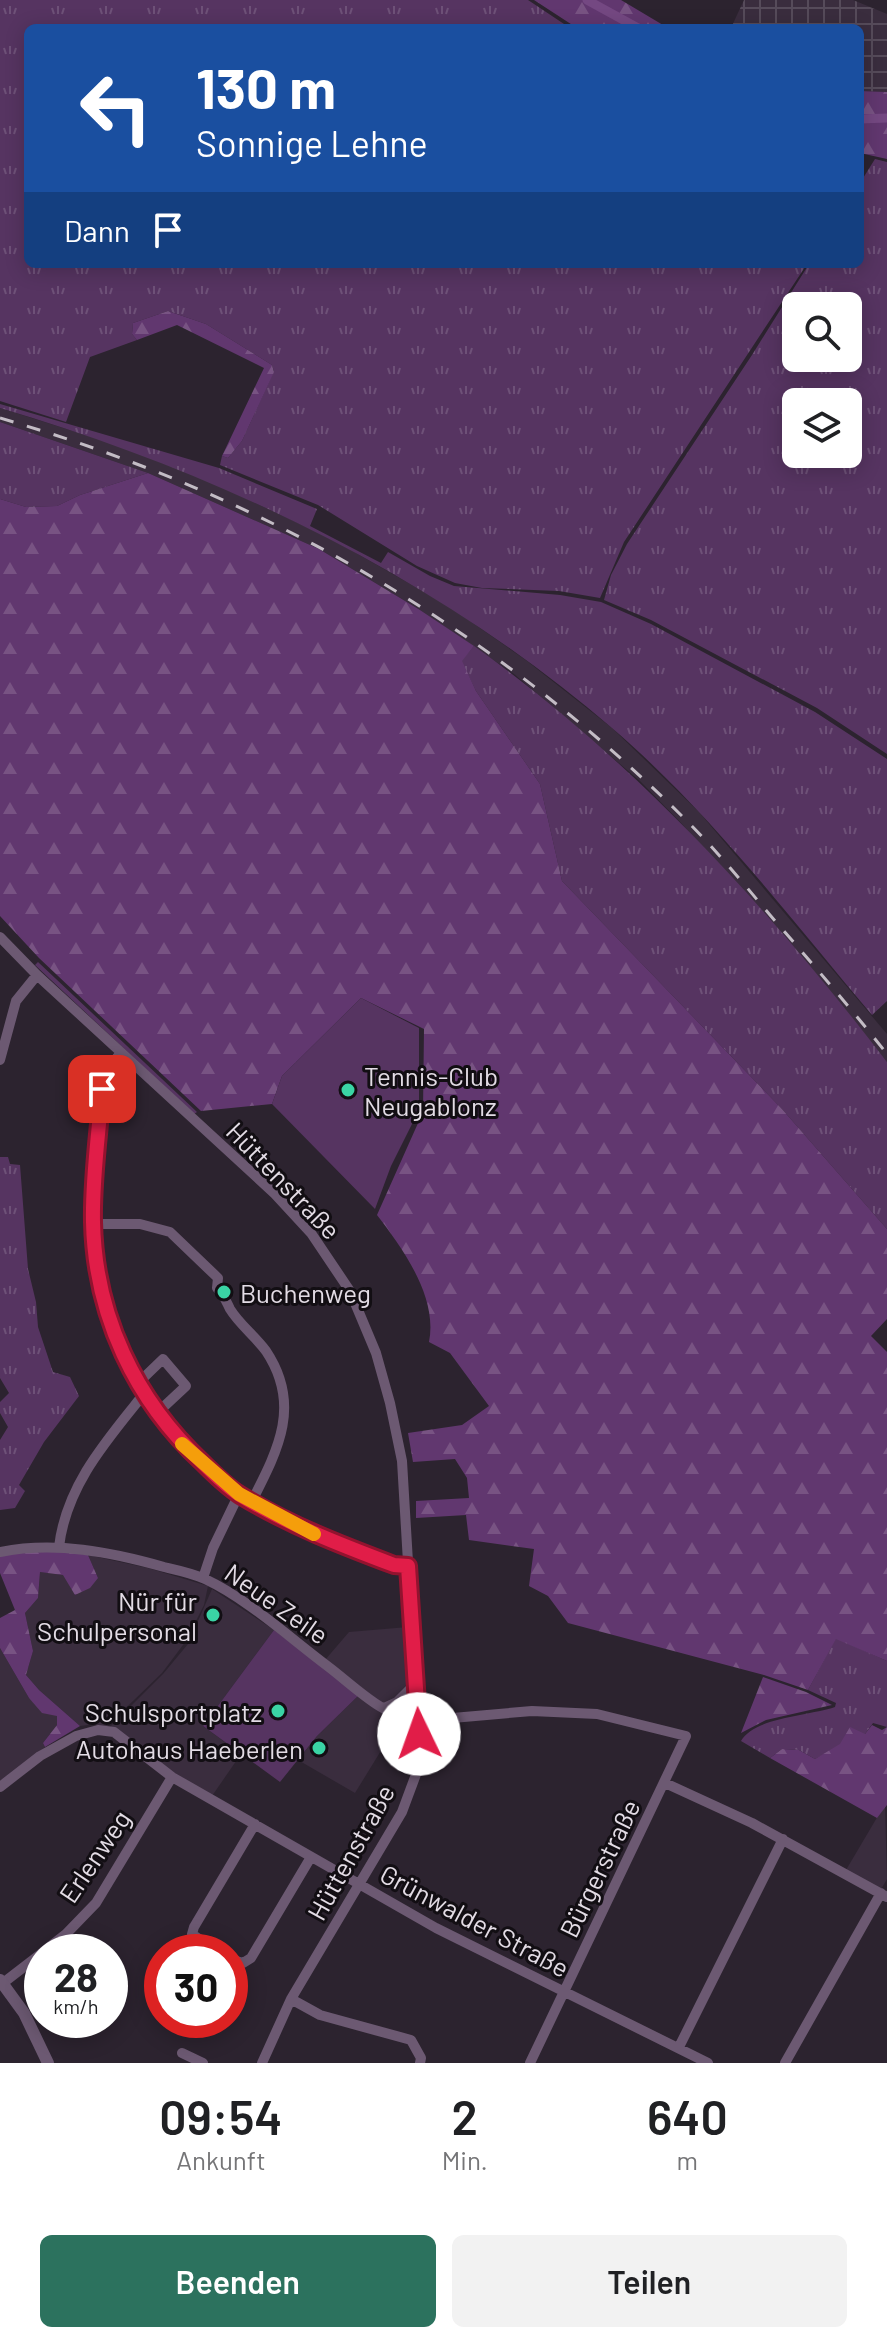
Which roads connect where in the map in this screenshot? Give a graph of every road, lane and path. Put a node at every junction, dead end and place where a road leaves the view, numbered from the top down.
1 (0, 937) edge
2 (37, 975) junction
3 (121, 1053) junction
4 (0, 1060) edge
5 (93, 1224) junction
6 (137, 1384) junction
7 (143, 1395) junction
8 (157, 1413) junction
9 (239, 1494) junction
10 (252, 1501) junction
11 (59, 1547) junction
12 (0, 1552) edge
13 (408, 1566) junction
14 (203, 1578) junction
15 (416, 1683) junction
16 (384, 1708) junction
17 (418, 1721) junction
18 (172, 1777) junction
19 (665, 1783) junction
20 (0, 1787) edge
21 (255, 1824) junction
22 (783, 1839) junction
23 (311, 1857) junction
24 (359, 1884) junction
25 (884, 1895) edge
26 (66, 1934) edge
27 (192, 1934) edge
28 (248, 1960) edge
29 (24, 1966) edge
30 (1, 1982) edge
31 (563, 1993) junction
32 (291, 1999) junction
33 (679, 2047) junction
34 (182, 2053) dead end
35 (48, 2063) edge
36 (203, 2063) edge
37 (262, 2063) edge
38 (420, 2063) edge
39 (530, 2063) edge
40 (708, 2063) edge
41 (785, 2063) edge

1 - 2 street, Hüttenstraße
2 - 3 street, Hüttenstraße
2 - 4 street
3 - 5 street
3 - 13 street, Hüttenstraße
5 - 6 street
5 - 10 street
6 - 7 street
6 - 8 street
7 - 8 street
7 - 11 street
8 - 9 street
9 - 10 street
9 - 14 street
10 - 13 street
11 - 12 street, Neue Zeile
11 - 14 street, Neue Zeile
13 - 15 street, Hüttenstraße
14 - 16 street, Neue Zeile
15 - 16 street
15 - 17 street, Hüttenstraße
16 - 17 street, Neue Zeile
17 - 19 street, Bürgerstraße
17 - 24 street, Hüttenstraße
18 - 20 street, Grünwalder Straße
18 - 21 street, Grünwalder Straße
18 - 26 street, Erlenweg
19 - 22 street
19 - 31 street, Bürgerstraße
21 - 23 street, Grünwalder Straße
21 - 27 street
22 - 25 street
22 - 33 street
23 - 24 street, Grünwalder Straße
23 - 28 street
24 - 31 street, Grünwalder Straße
24 - 32 street, Hüttenstraße
25 - 41 street
29 - 30 street, Erlenweg
30 - 35 street
31 - 33 street, Grünwalder Straße
31 - 39 street, Bürgerstraße
32 - 37 street, Hüttenstraße
32 - 38 street
33 - 40 street, Grünwalder Straße
34 - 36 street

